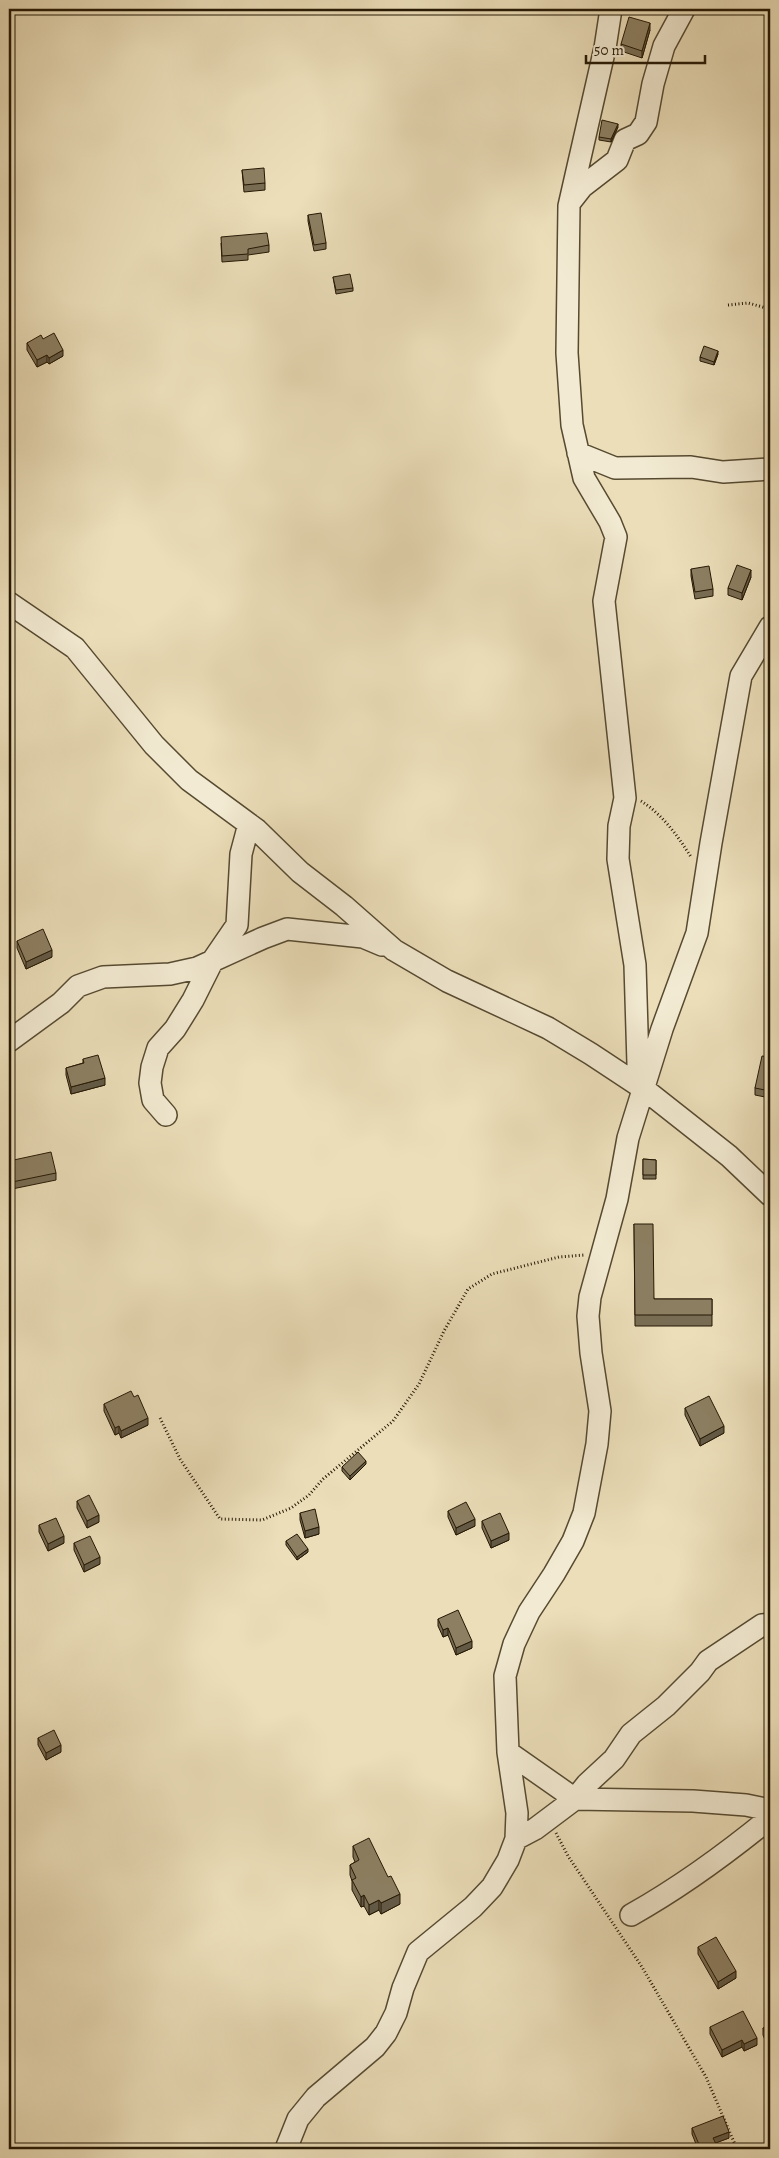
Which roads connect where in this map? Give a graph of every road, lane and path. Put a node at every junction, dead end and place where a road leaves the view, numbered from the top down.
1 (611, 9) edge
2 (684, 9) edge
3 (569, 203) junction
4 (728, 305) dead end
5 (770, 309) edge
6 (578, 453) junction
7 (770, 469) edge
8 (9, 603) edge
9 (770, 627) edge
10 (625, 792) junction
11 (249, 824) junction
12 (705, 880) junction
13 (394, 950) junction
14 (213, 960) junction
15 (9, 1041) edge
16 (644, 1088) junction
17 (166, 1115) dead end
18 (770, 1195) edge
19 (604, 1252) junction
20 (160, 1418) dead end
21 (770, 1624) edge
22 (508, 1752) junction
23 (575, 1799) junction
24 (770, 1810) edge
25 (770, 1818) edge
26 (553, 1828) dead end
27 (516, 1838) junction
28 (631, 1915) dead end
29 (286, 2149) edge
30 (737, 2149) edge

1 - 3 street
2 - 3 street
3 - 6 street
4 - 5 path
6 - 7 street
6 - 10 street
8 - 11 street
9 - 12 street
10 - 12 path
10 - 16 street
11 - 13 street
11 - 14 street
12 - 16 street
13 - 14 street
13 - 16 street
14 - 15 street
14 - 17 street
16 - 18 street
16 - 19 street
19 - 20 path
19 - 22 street
21 - 23 street
22 - 23 street
22 - 27 street
23 - 24 street
23 - 27 street
25 - 28 street
26 - 30 path
27 - 29 street

